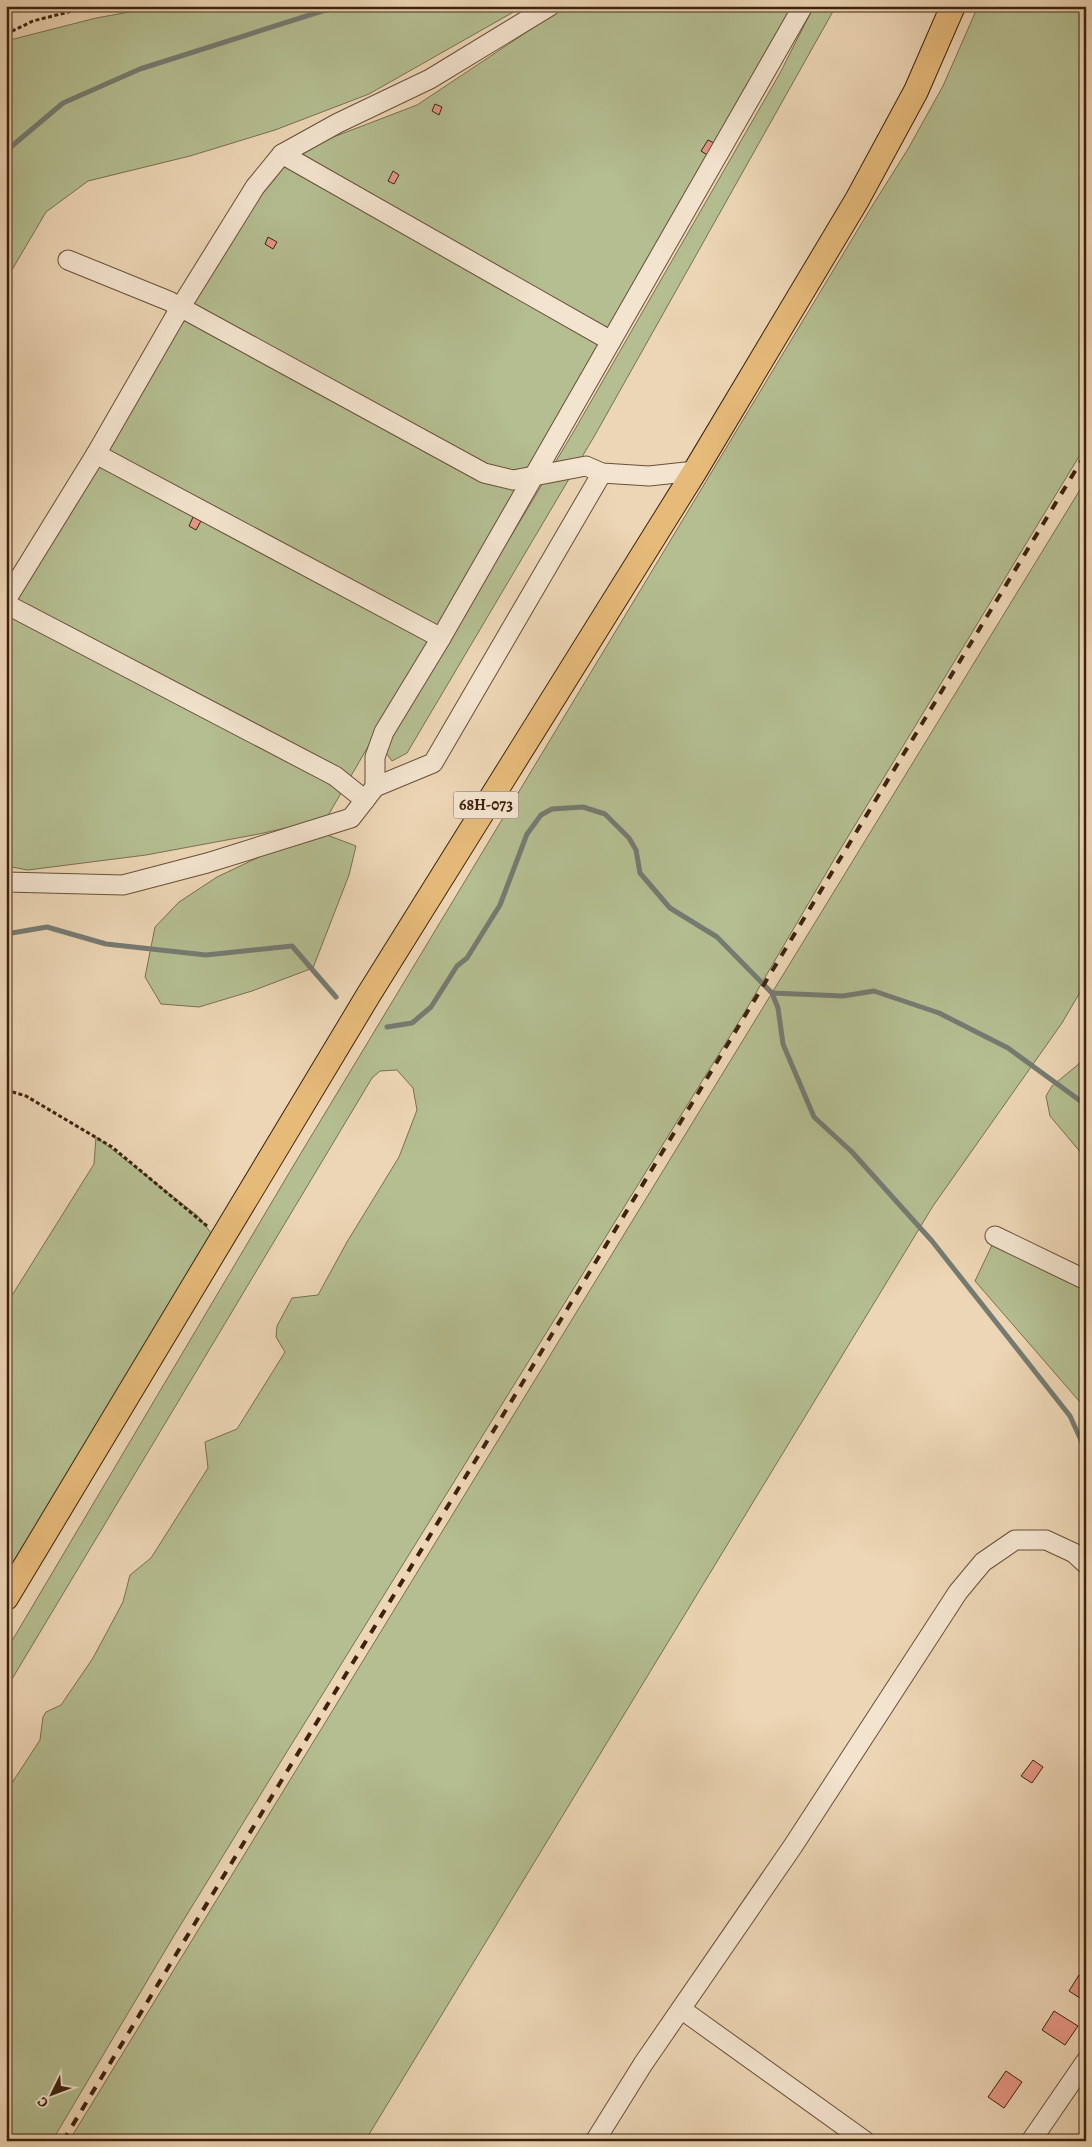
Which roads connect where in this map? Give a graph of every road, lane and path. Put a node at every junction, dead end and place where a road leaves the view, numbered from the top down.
1 (92, 6) edge
2 (550, 6) edge
3 (803, 6) edge
4 (953, 6) edge
5 (6, 34) edge
6 (282, 154) junction
7 (68, 260) dead end
8 (180, 308) junction
9 (611, 341) junction
10 (96, 454) junction
11 (695, 471) junction
12 (602, 473) junction
13 (533, 476) junction
14 (6, 600) edge
15 (6, 604) edge
16 (441, 638) junction
17 (370, 793) junction
18 (6, 882) edge
19 (6, 1090) edge
20 (995, 1236) dead end
21 (222, 1239) junction
22 (1086, 1280) edge
23 (1082, 1557) edge
24 (6, 1598) edge
25 (681, 2008) junction
26 (1086, 2061) edge
27 (595, 2141) edge
28 (865, 2141) edge
29 (1031, 2141) edge

1 - 5 path
2 - 6 street
3 - 9 street
4 - 11 main road, 68Н-073
6 - 8 street
6 - 9 street
7 - 8 street
8 - 10 street
8 - 13 street
9 - 13 street
10 - 14 street
10 - 16 street
11 - 12 street
11 - 21 main road, 68Н-073
12 - 13 street
12 - 17 street
13 - 16 street
15 - 17 street
16 - 17 street
17 - 18 street
19 - 21 path
20 - 22 street
21 - 24 main road, 68Н-073
23 - 25 street
25 - 27 street
25 - 28 street
26 - 29 street

